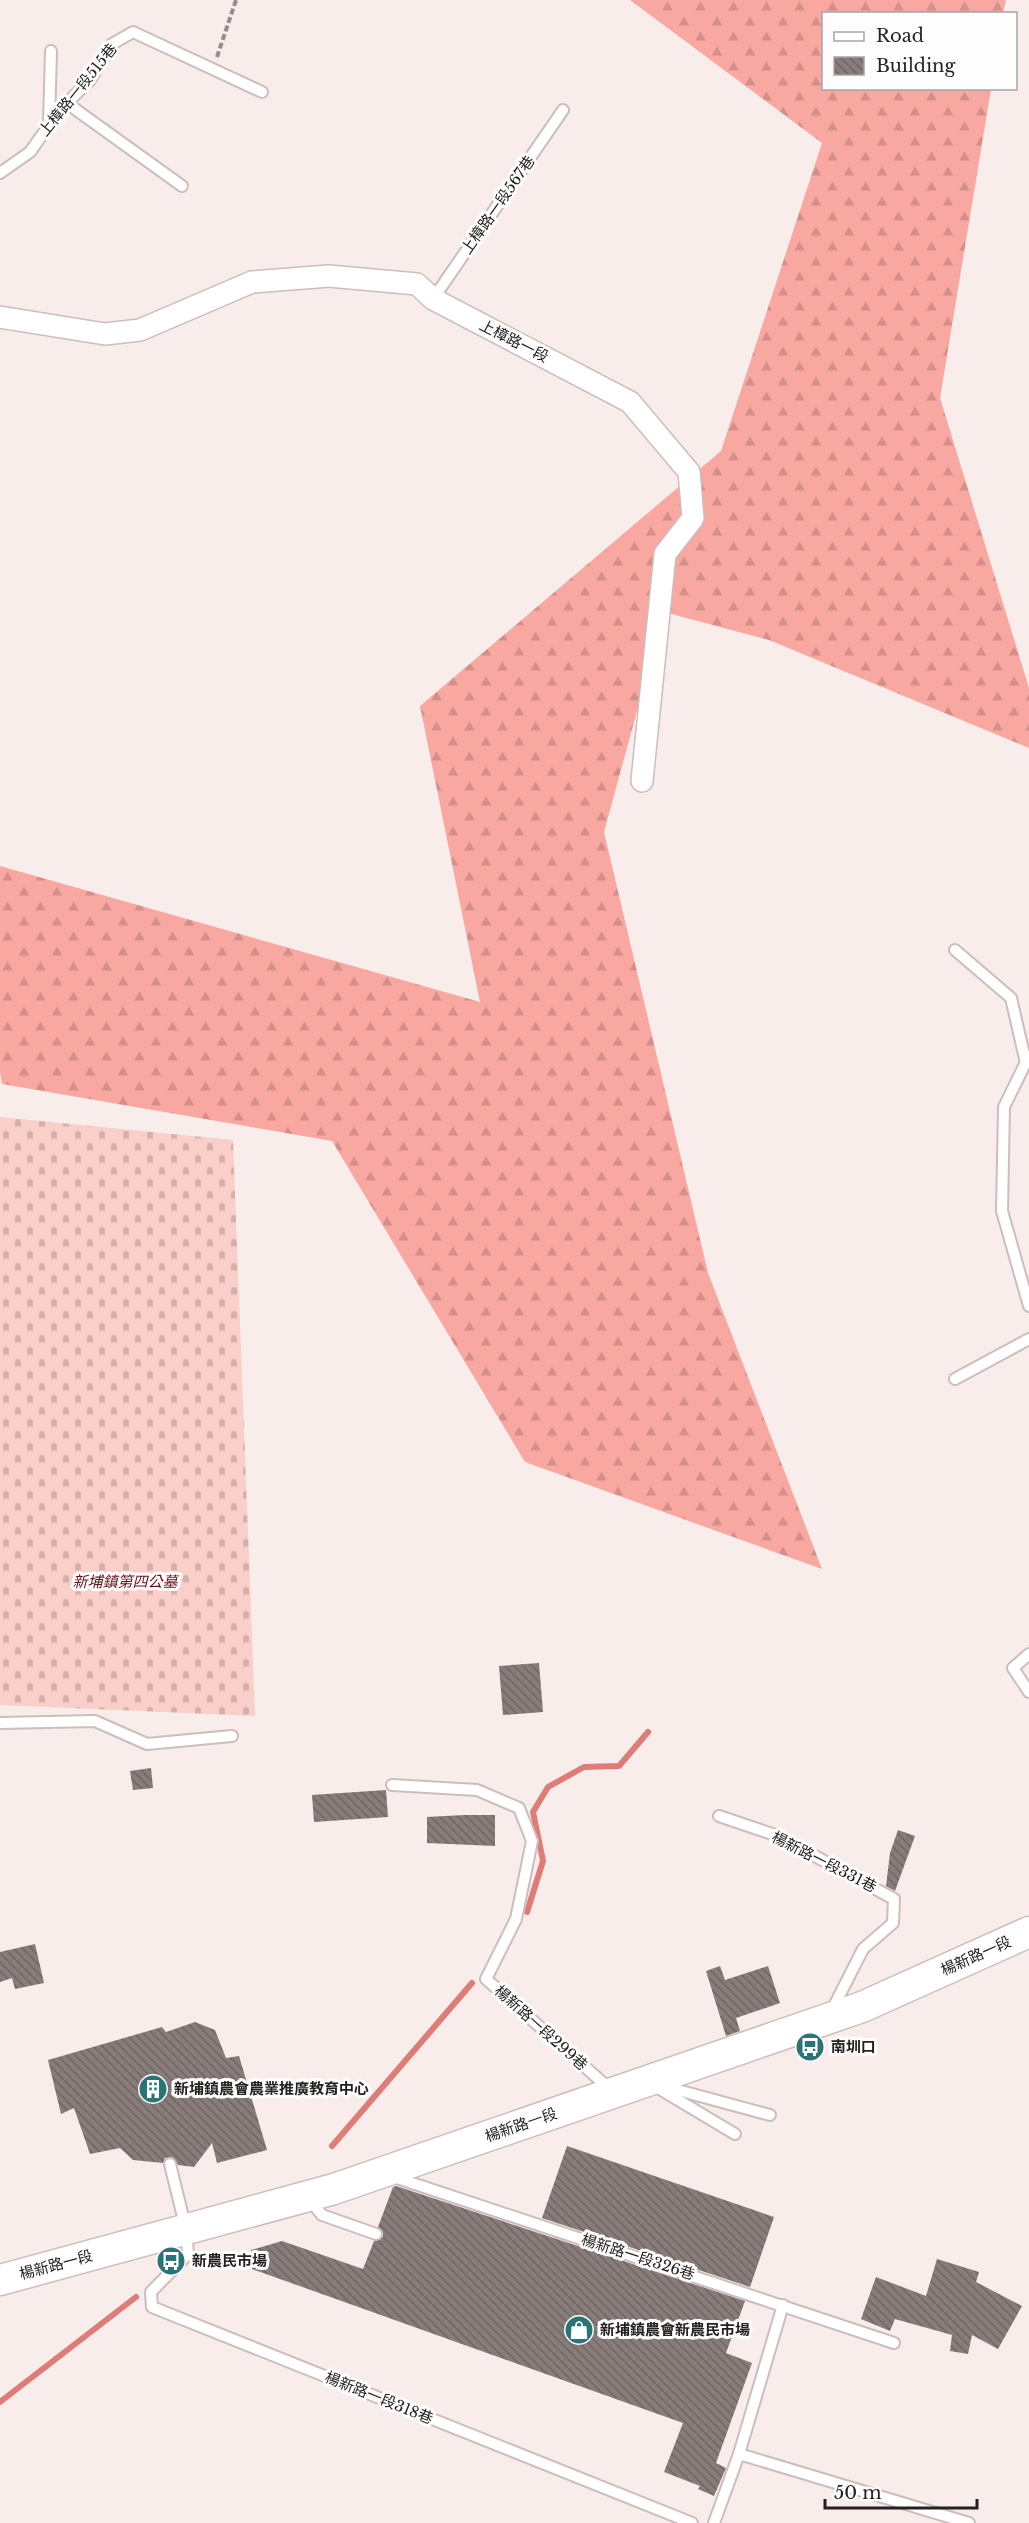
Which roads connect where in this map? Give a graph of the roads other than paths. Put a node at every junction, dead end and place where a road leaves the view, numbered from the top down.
1 (51, 51) dead end
2 (262, 92) dead end
3 (68, 104) junction
4 (563, 110) dead end
5 (49, 123) junction
6 (0, 173) edge
7 (182, 186) dead end
8 (433, 299) junction
9 (0, 317) edge
10 (642, 781) dead end
11 (955, 950) dead end
12 (1027, 1059) edge
13 (1029, 1306) edge
14 (1029, 1339) edge
15 (955, 1379) dead end
16 (1029, 1653) edge
17 (1029, 1692) edge
18 (0, 1723) edge
19 (232, 1737) dead end
20 (392, 1785) dead end
21 (719, 1816) dead end
22 (1029, 1932) edge
23 (826, 2020) junction
24 (647, 2082) junction
25 (614, 2093) junction
26 (770, 2115) dead end
27 (735, 2134) dead end
28 (170, 2164) dead end
29 (382, 2173) junction
30 (307, 2196) junction
31 (186, 2229) junction
32 (376, 2234) dead end
33 (0, 2280) edge
34 (783, 2305) junction
35 (894, 2343) dead end
36 (739, 2454) junction
37 (692, 2523) edge
38 (714, 2523) edge
39 (969, 2523) edge

1 - 5 lane
2 - 3 lane, 上樟路一段515巷
3 - 5 lane, 上樟路一段515巷
3 - 7 lane
4 - 8 lane, 上樟路一段567巷
5 - 6 lane, 上樟路一段515巷
8 - 9 street, 上樟路一段
8 - 10 street, 上樟路一段
11 - 12 lane
12 - 13 lane
14 - 15 lane
16 - 17 lane
18 - 19 lane
20 - 25 lane, 楊新路一段299巷
21 - 23 lane, 楊新路一段331巷
22 - 23 main road, 楊新路一段
23 - 24 main road, 楊新路一段
24 - 25 main road, 楊新路一段
24 - 26 lane
24 - 27 lane
25 - 29 main road, 楊新路一段
28 - 31 lane
29 - 30 main road, 楊新路一段
29 - 34 lane, 楊新路一段326巷
30 - 31 main road, 楊新路一段
30 - 32 lane
31 - 33 main road, 楊新路一段
31 - 37 lane, 楊新路一段318巷
34 - 35 lane, 楊新路一段326巷
34 - 36 lane
36 - 38 lane
36 - 39 lane

